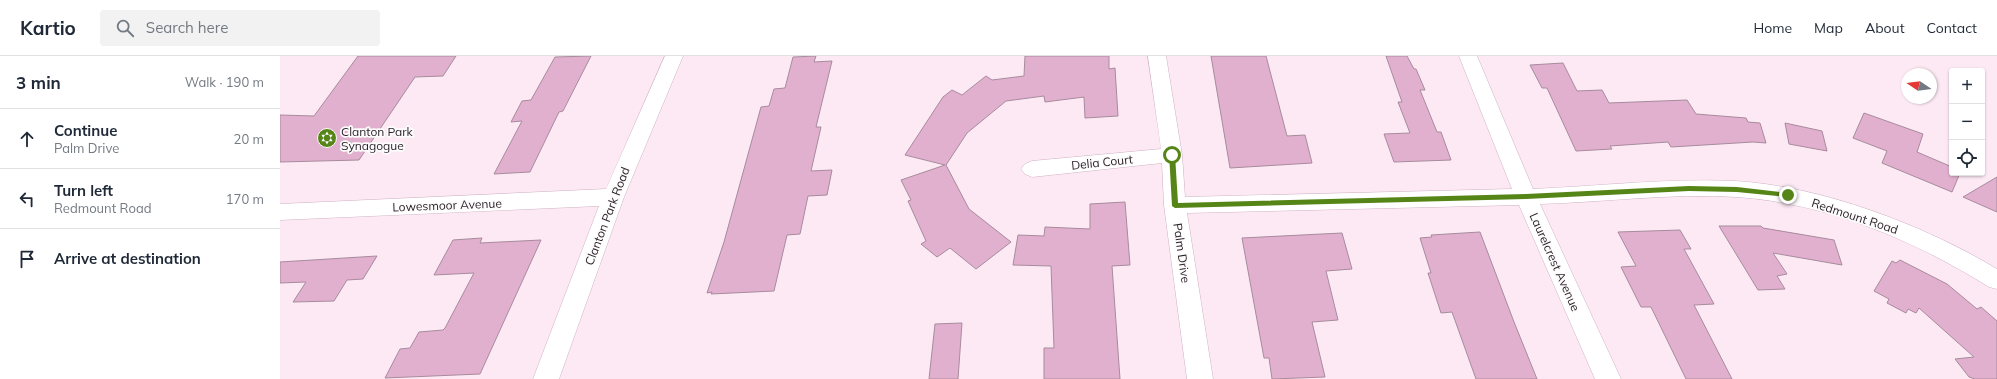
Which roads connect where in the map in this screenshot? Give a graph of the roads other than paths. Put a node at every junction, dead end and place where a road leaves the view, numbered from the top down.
1 (674, 56) edge
2 (1157, 56) edge
3 (1468, 56) edge
4 (1172, 155) junction
5 (1032, 169) dead end
6 (1526, 196) junction
7 (613, 197) junction
8 (1175, 206) junction
9 (280, 212) edge
10 (1997, 280) edge
11 (546, 379) edge
12 (1200, 379) edge
13 (1608, 379) edge

1 - 7 street, Clanton Park Road
2 - 4 street, Palm Drive
3 - 6 street, Laurelcrest Avenue
4 - 5 street, Delia Court
4 - 8 street, Palm Drive
6 - 8 street, Redmount Road
6 - 10 street, Redmount Road
6 - 13 street, Laurelcrest Avenue
7 - 9 street, Lowesmoor Avenue
7 - 11 street, Clanton Park Road
8 - 12 street, Palm Drive

